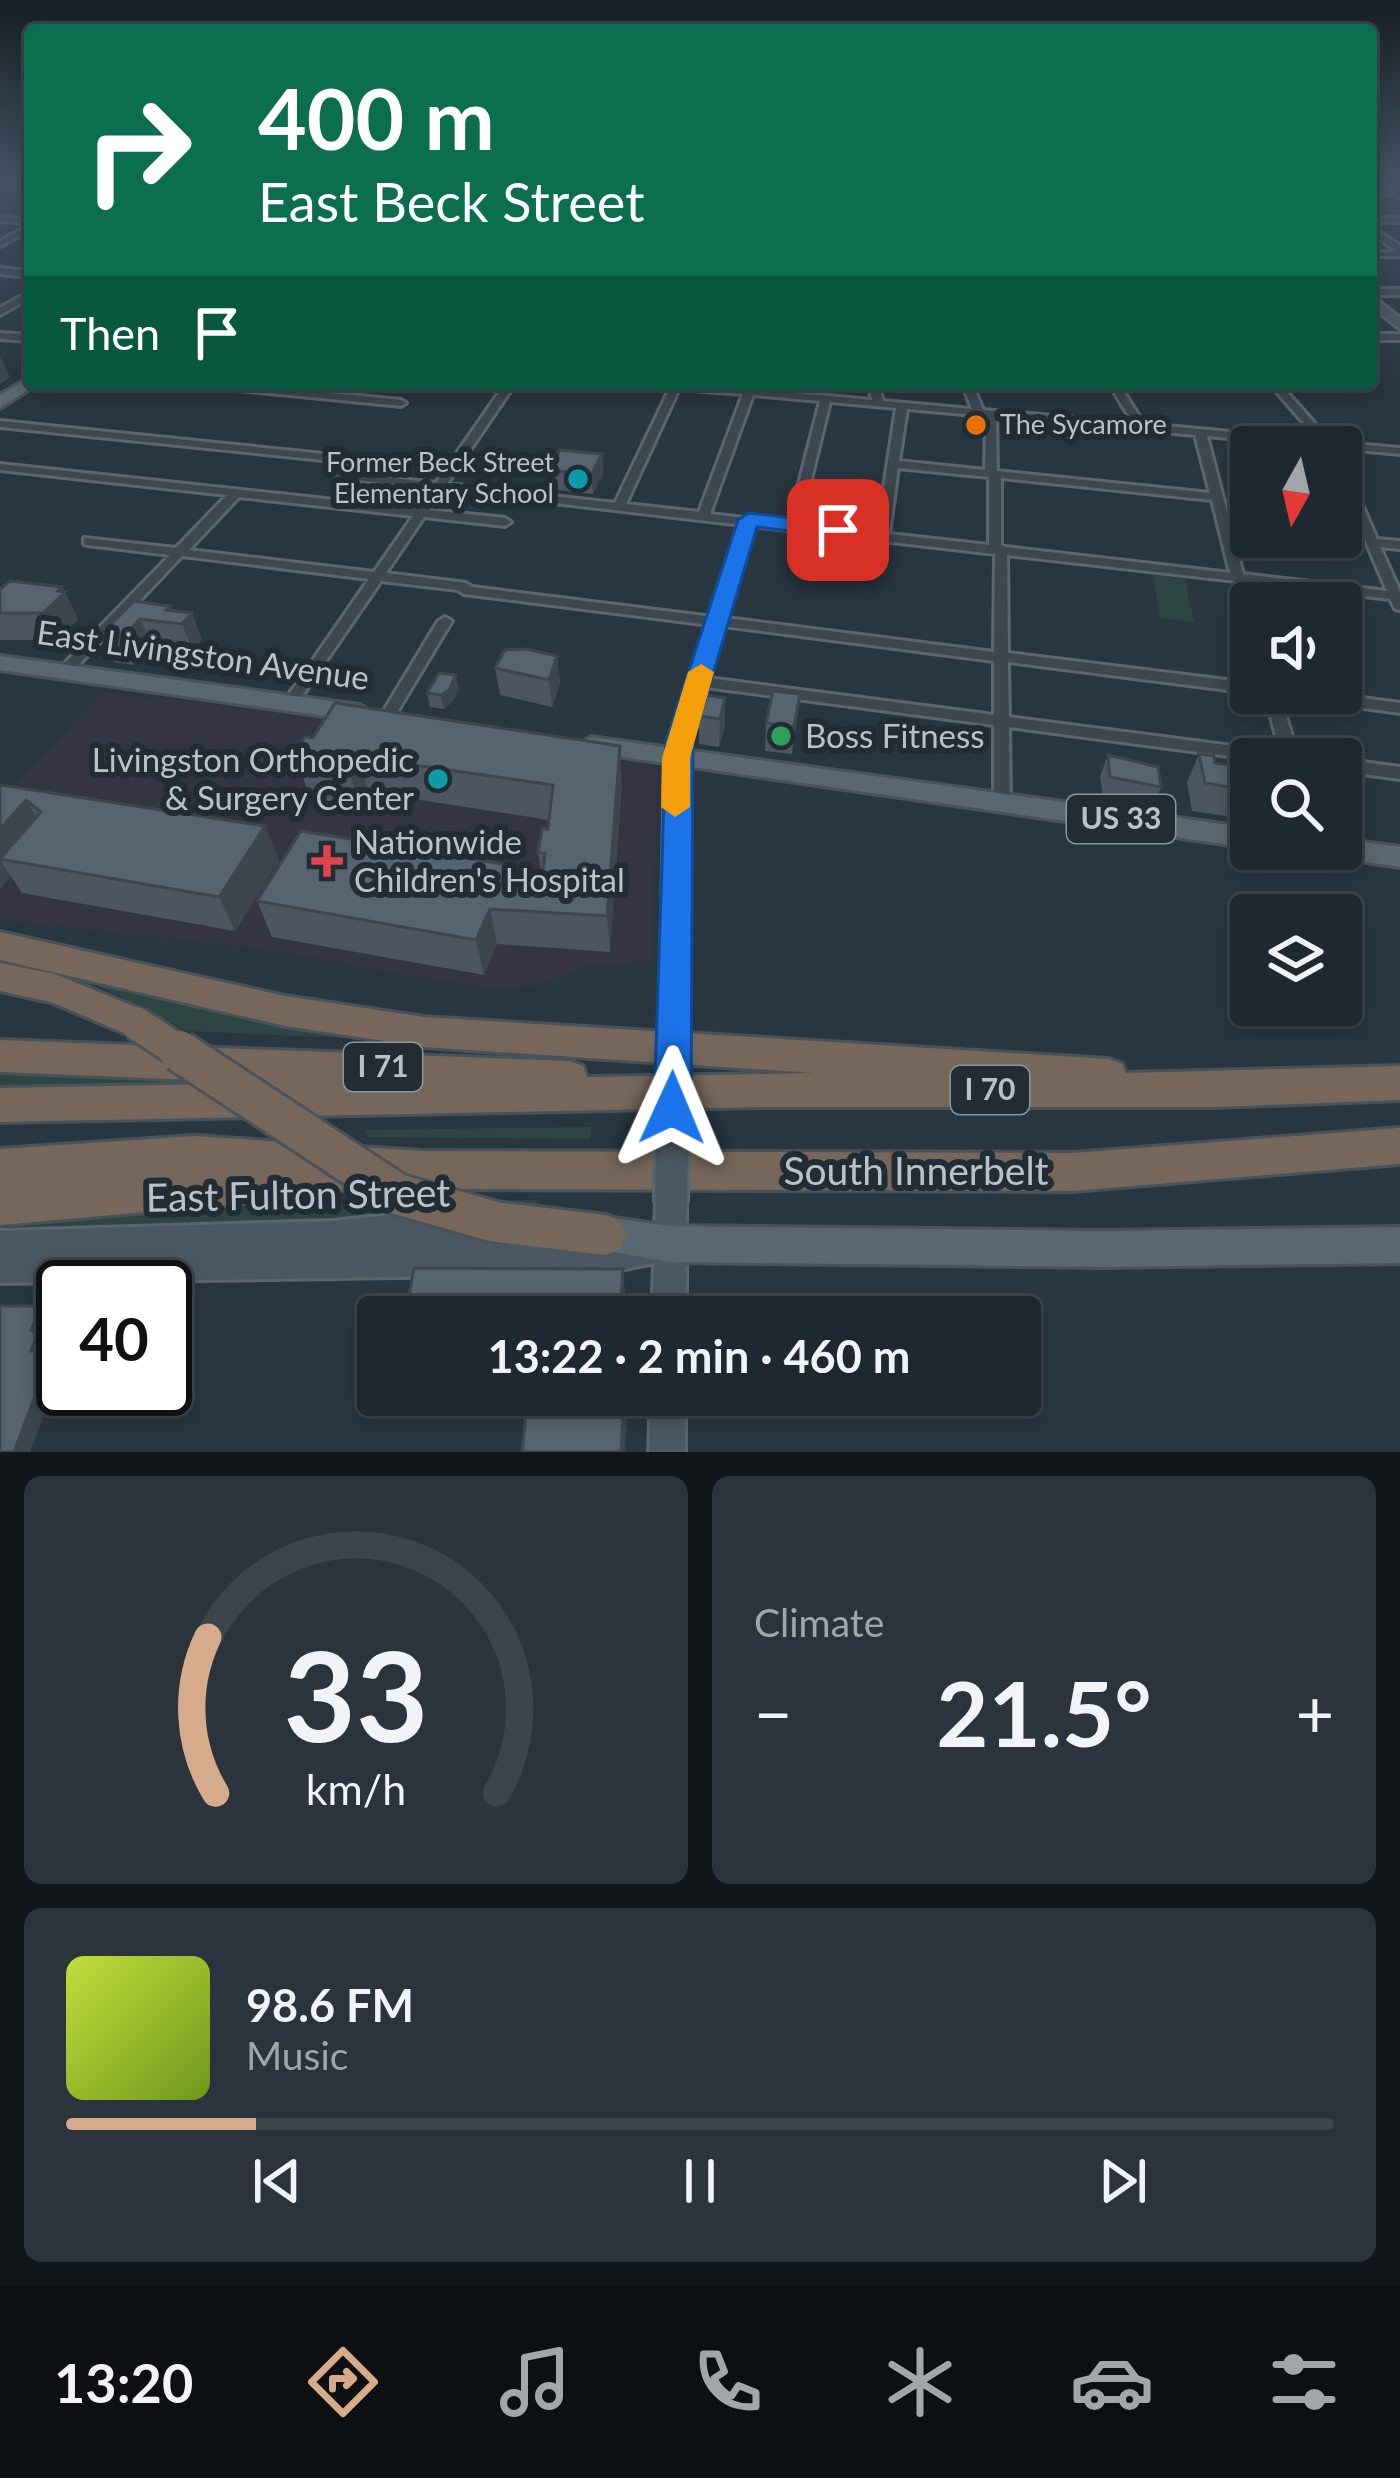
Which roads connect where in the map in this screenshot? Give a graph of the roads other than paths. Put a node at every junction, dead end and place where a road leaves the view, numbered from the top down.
1 (1377, 302) edge
2 (1400, 325) edge
3 (268, 390) edge
4 (507, 390) edge
5 (674, 390) edge
6 (727, 390) edge
7 (792, 390) edge
8 (875, 390) edge
9 (971, 390) edge
10 (1118, 390) edge
11 (1281, 390) edge
12 (748, 392) junction
13 (826, 398) junction
14 (401, 403) dead end
15 (878, 403) junction
16 (902, 405) junction
17 (985, 412) junction
18 (0, 424) edge
19 (1140, 426) junction
20 (1312, 426) edge
21 (1200, 432) junction
22 (1230, 435) edge
23 (1362, 448) edge
24 (1400, 452) edge
25 (893, 464) junction
26 (0, 466) edge
27 (993, 474) junction
28 (437, 486) junction
29 (237, 492) junction
30 (1217, 497) junction
31 (620, 506) junction
32 (421, 513) junction
33 (704, 515) junction
34 (1362, 519) edge
35 (748, 520) junction
36 (505, 521) dead end
37 (794, 525) junction
38 (884, 536) junction
39 (88, 541) dead end
40 (1372, 542) junction
41 (1400, 545) edge
42 (998, 549) junction
43 (179, 552) junction
44 (377, 577) junction
45 (1240, 578) junction
46 (1241, 582) edge
47 (1399, 599) edge
48 (445, 621) dead end
49 (716, 621) junction
50 (1002, 656) junction
51 (0, 663) edge
52 (64, 672) junction
53 (698, 681) junction
54 (1230, 685) edge
55 (290, 703) junction
56 (1362, 703) edge
57 (1400, 708) edge
58 (397, 718) joint
59 (1002, 721) junction
60 (566, 741) edge
61 (1230, 751) edge
62 (676, 758) junction
63 (1362, 768) edge
64 (1400, 773) edge
65 (1002, 802) junction
66 (1230, 835) edge
67 (1362, 852) edge
68 (1400, 857) edge
69 (0, 946) edge
70 (0, 977) edge
71 (0, 1056) edge
72 (1400, 1083) edge
73 (766, 1090) junction
74 (1215, 1090) junction
75 (0, 1105) edge
76 (1400, 1146) edge
77 (0, 1168) edge
78 (422, 1170) junction
79 (0, 1205) edge
80 (606, 1234) junction
81 (669, 1244) junction
82 (1400, 1245) edge
83 (0, 1247) edge
84 (0, 1267) edge
85 (669, 1296) edge
86 (668, 1416) edge
87 (668, 1452) edge

1 - 2 street
3 - 14 street
4 - 28 street
5 - 31 street
6 - 12 street
7 - 12 street
7 - 13 street
8 - 15 street
9 - 17 street
10 - 19 street
11 - 20 street
12 - 33 street
13 - 15 street
13 - 37 street
15 - 16 street
16 - 17 street
16 - 25 street
17 - 19 street
17 - 27 street
18 - 28 street
19 - 21 street
21 - 22 street
21 - 30 street
23 - 24 street
25 - 27 street
25 - 38 street
26 - 29 street
27 - 30 street
27 - 42 street
28 - 31 street
28 - 32 street
29 - 32 street
29 - 43 street
30 - 45 street
31 - 33 street
32 - 36 street
32 - 44 street
33 - 35 street
34 - 40 street
35 - 37 street
35 - 49 street
37 - 38 street
38 - 42 street
39 - 43 street
40 - 41 street
40 - 47 street
42 - 45 street
42 - 50 street
43 - 44 street
43 - 52 street
44 - 49 street
44 - 55 street
45 - 46 street
45 - 47 street
48 - 58 street
49 - 50 street
49 - 53 street
50 - 54 street
50 - 59 street
51 - 52 main road, East Livingston Avenue
52 - 55 main road, East Livingston Avenue
53 - 59 street
53 - 62 street
55 - 58 main road, East Livingston Avenue
56 - 57 street
59 - 61 street
59 - 65 street
60 - 62 main road, US 33
62 - 65 main road, US 33
62 - 81 street, bridge
63 - 64 street
65 - 66 main road, US 33
67 - 68 main road
69 - 74 highway
70 - 80 highway, bridge
71 - 73 highway, I 71
72 - 74 highway, I 70
73 - 74 highway, I 70
73 - 75 highway, I 70
76 - 78 highway, South Innerbelt
77 - 78 highway, South Innerbelt
78 - 79 highway
80 - 81 main road, East Fulton Street
80 - 83 street, East Fulton Street
81 - 82 main road, East Fulton Street
81 - 84 street, East Fulton Street
81 - 85 street
86 - 87 street

